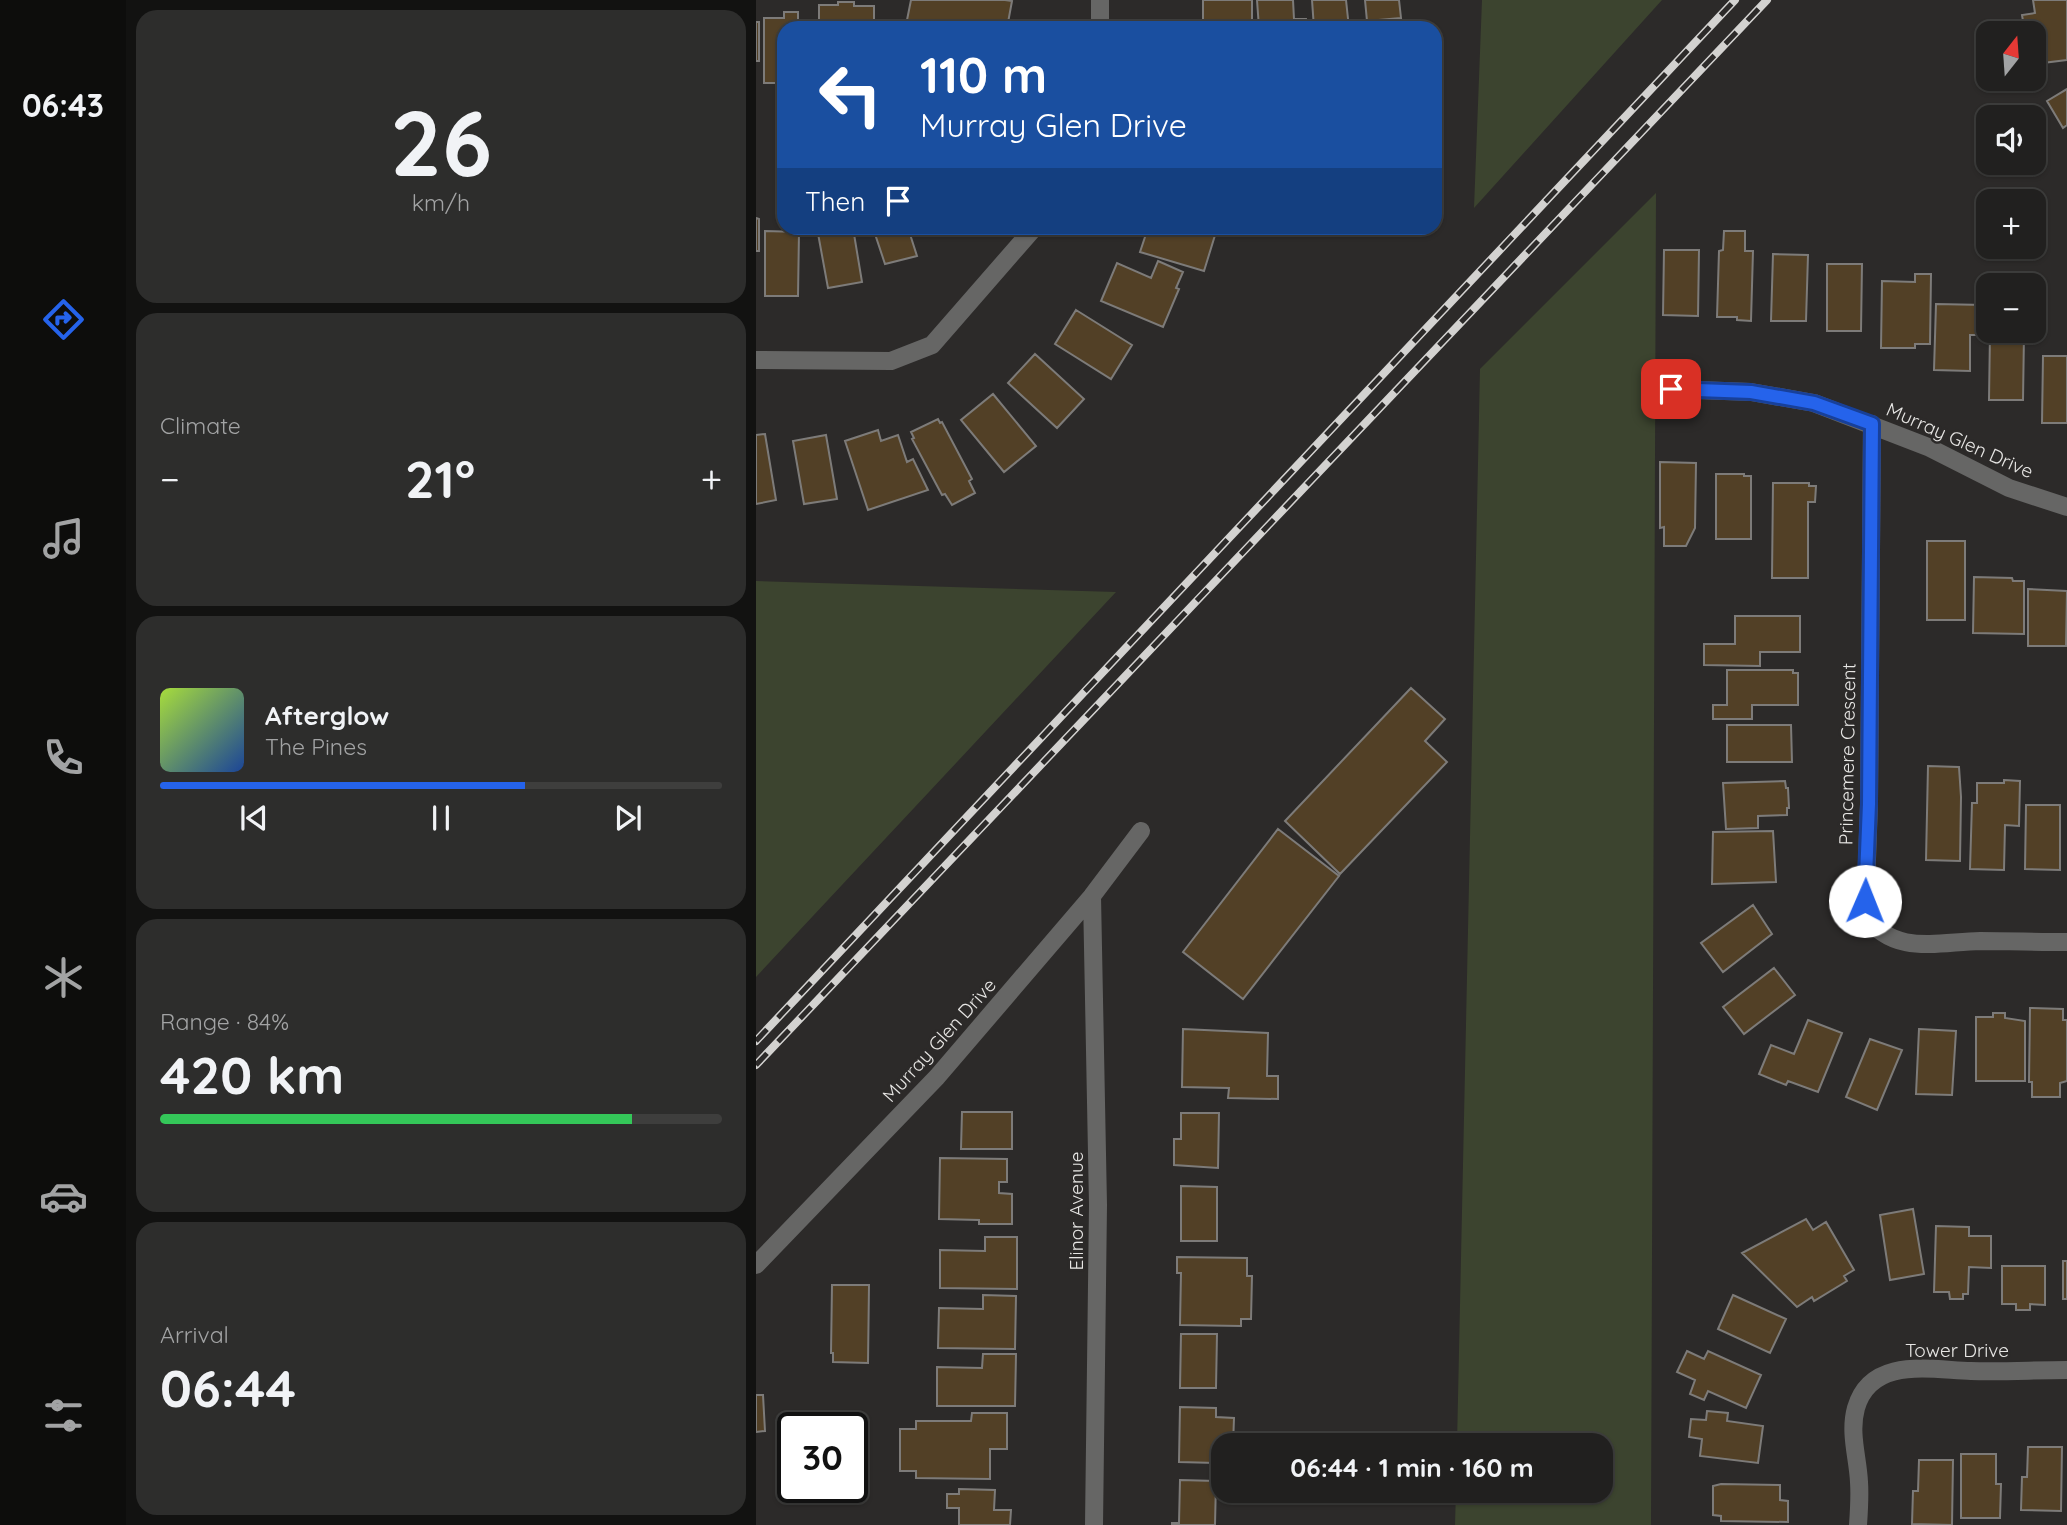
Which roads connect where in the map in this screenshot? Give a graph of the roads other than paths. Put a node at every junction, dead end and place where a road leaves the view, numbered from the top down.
1 (1100, 0) edge
2 (1100, 21) edge
3 (1028, 235) edge
4 (756, 360) edge
5 (1671, 389) dead end
6 (1872, 424) junction
7 (2067, 507) edge
8 (1141, 831) dead end
9 (1093, 896) junction
10 (2067, 942) edge
11 (756, 1265) edge
12 (2067, 1370) edge
13 (1094, 1525) edge
14 (1858, 1525) edge

1 - 2 street
3 - 4 street
5 - 6 street, Murray Glen Drive
6 - 7 street, Murray Glen Drive
6 - 10 street, Princemere Crescent
8 - 9 street, Murray Glen Drive
9 - 11 street, Murray Glen Drive
9 - 13 street, Elinor Avenue
12 - 14 street, Tower Drive

